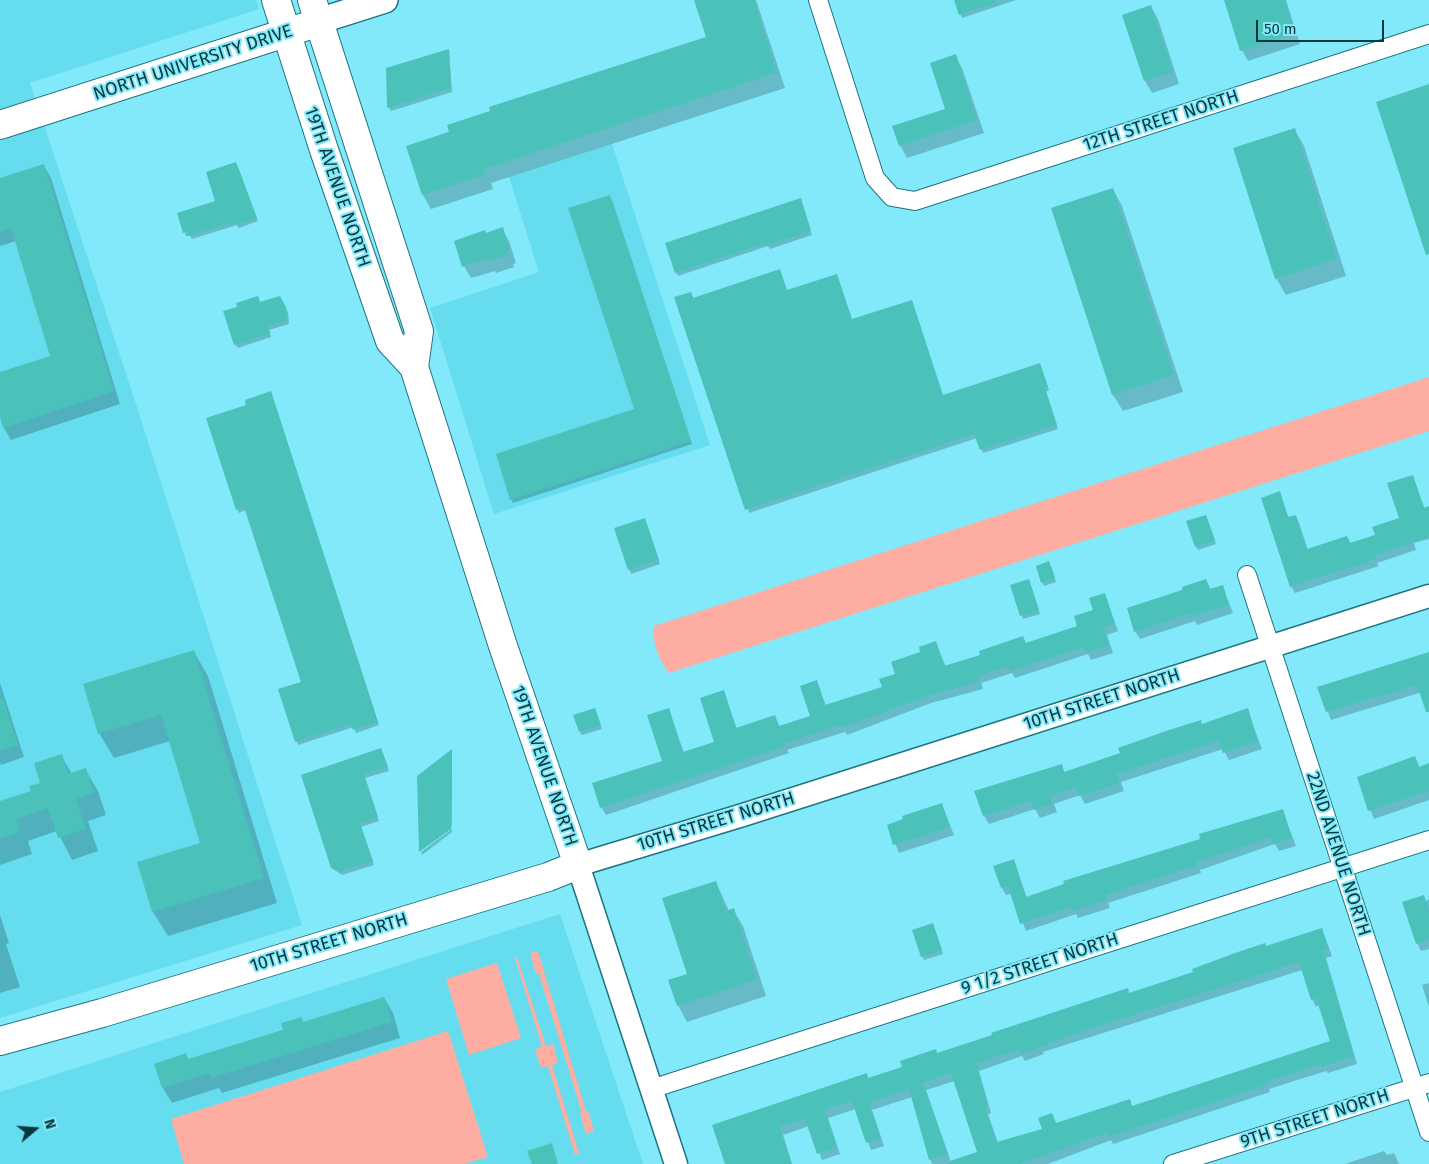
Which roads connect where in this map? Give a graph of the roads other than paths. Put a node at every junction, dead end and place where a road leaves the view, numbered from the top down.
1 (276, 0) edge
2 (385, 0) edge
3 (818, 0) edge
4 (316, 11) edge
5 (286, 33) junction
6 (1429, 34) edge
7 (0, 125) edge
8 (414, 367) junction
9 (1247, 575) dead end
10 (1429, 596) edge
11 (1270, 646) junction
12 (1429, 840) edge
13 (578, 865) junction
14 (1342, 868) junction
15 (0, 1041) edge
16 (1422, 1085) edge
17 (651, 1089) junction
18 (1429, 1132) edge
19 (676, 1164) edge
20 (1173, 1164) edge

1 - 5 main road, 19TH AVENUE NORTH
2 - 4 main road, NORTH UNIVERSITY DRIVE
3 - 6 street, 12TH STREET NORTH
4 - 5 main road, NORTH UNIVERSITY DRIVE
4 - 8 main road, 19TH AVENUE NORTH
5 - 7 main road, NORTH UNIVERSITY DRIVE
5 - 8 main road, 19TH AVENUE NORTH
8 - 13 main road, 19TH AVENUE NORTH
9 - 11 street, 22ND AVENUE NORTH
10 - 11 street, 10TH STREET NORTH
11 - 13 street, 10TH STREET NORTH
11 - 14 street, 22ND AVENUE NORTH
12 - 14 street, 9 1/2 STREET NORTH
13 - 15 main road, 10TH STREET NORTH
13 - 17 street, 19TH AVENUE NORTH
14 - 16 street, 22ND AVENUE NORTH
14 - 17 street, 9 1/2 STREET NORTH
16 - 18 street, 22ND AVENUE NORTH
16 - 20 street, 9TH STREET NORTH
17 - 19 street, 19TH AVENUE NORTH

